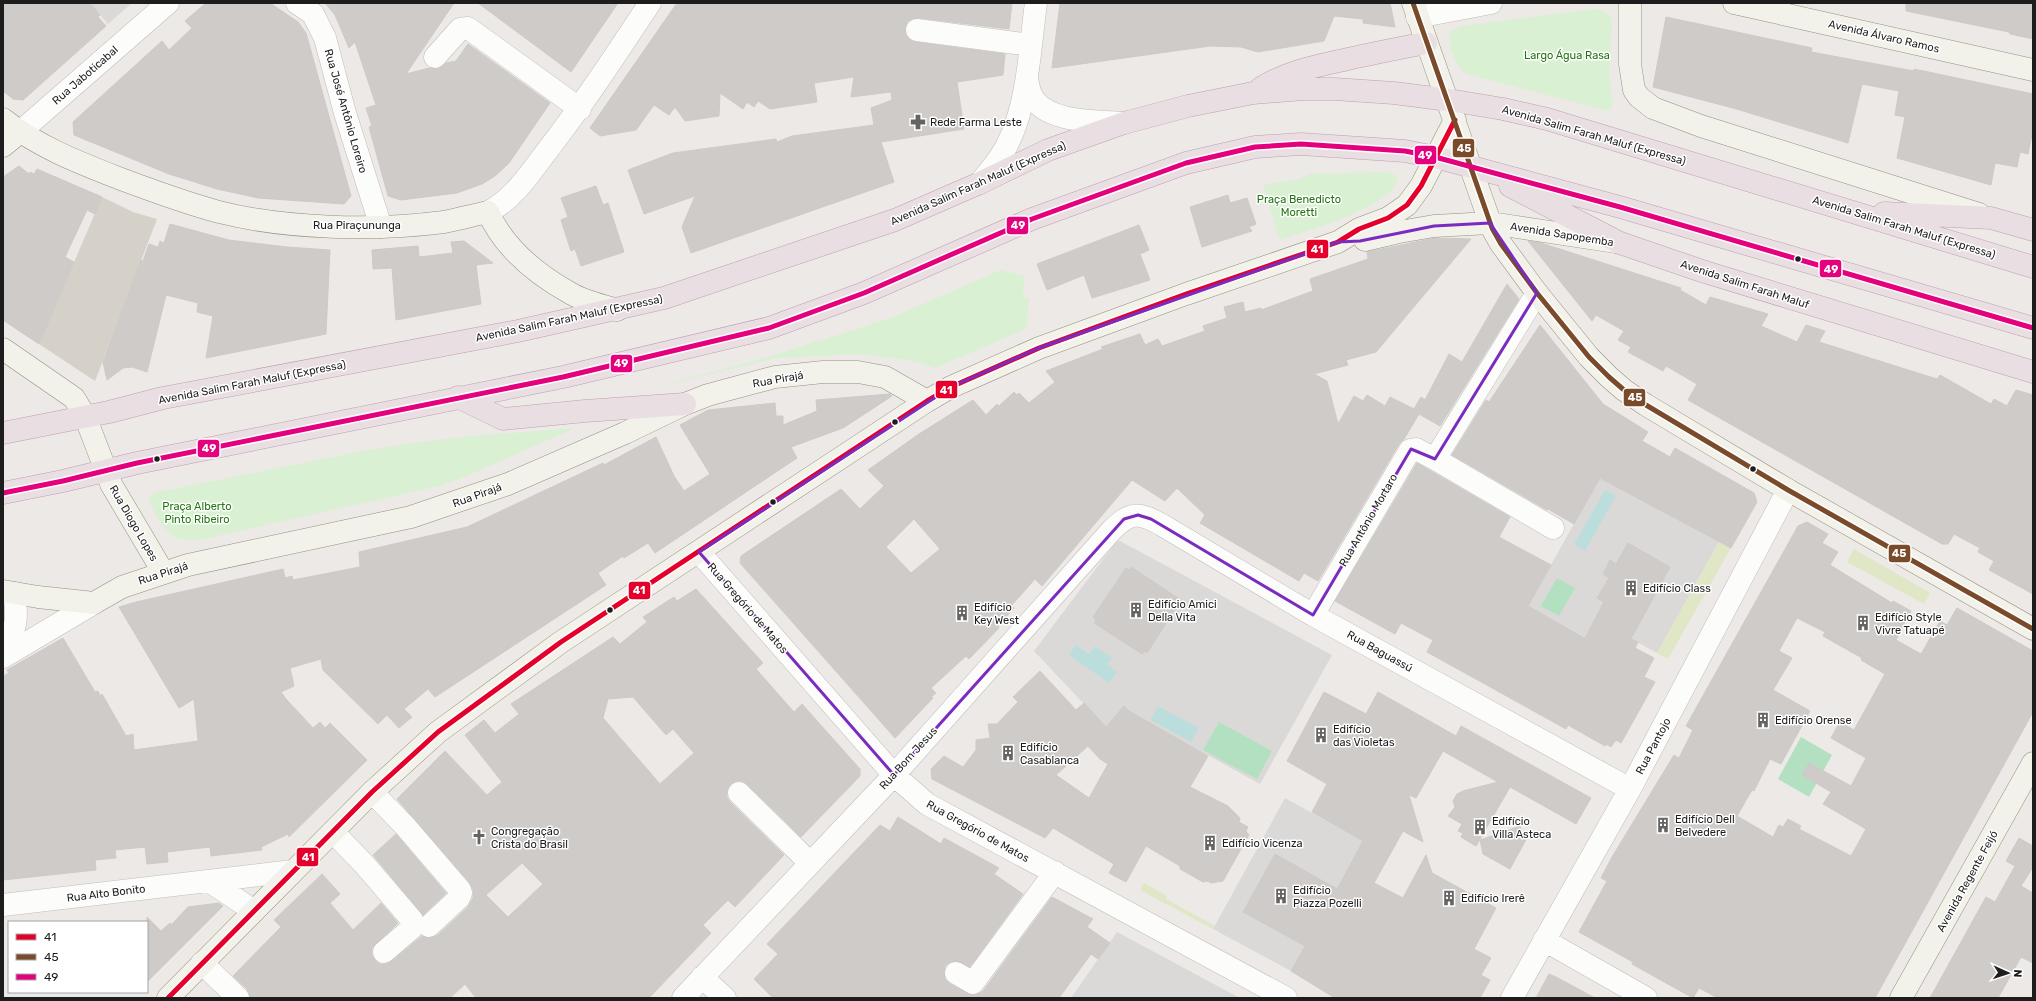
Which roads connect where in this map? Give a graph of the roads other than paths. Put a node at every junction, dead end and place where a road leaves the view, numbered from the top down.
1 (168, 3) edge
2 (297, 3) edge
3 (650, 3) edge
4 (1036, 3) edge
5 (1492, 3) edge
6 (1630, 3) edge
7 (1734, 3) edge
8 (1415, 10) edge
9 (917, 30) dead end
10 (1426, 44) junction
11 (1031, 45) junction
12 (435, 57) dead end
13 (2033, 70) edge
14 (1027, 78) junction
15 (1253, 93) junction
16 (580, 109) junction
17 (1452, 110) junction
18 (3, 119) edge
19 (1124, 123) junction
20 (20, 132) junction
21 (3, 146) edge
22 (1435, 157) junction
23 (1470, 165) junction
24 (980, 183) junction
25 (1851, 211) junction
26 (488, 212) junction
27 (1991, 218) junction
28 (1490, 223) junction
29 (381, 227) junction
30 (2033, 230) edge
31 (1338, 242) junction
32 (1620, 243) junction
33 (2033, 267) edge
34 (1537, 293) junction
35 (617, 310) junction
36 (2033, 328) edge
37 (3, 349) edge
38 (2033, 372) edge
39 (458, 397) junction
40 (927, 401) junction
41 (684, 404) junction
42 (84, 416) junction
43 (3, 433) edge
44 (1435, 459) junction
45 (105, 471) junction
46 (1788, 490) junction
47 (3, 493) edge
48 (1130, 516) joint
49 (1553, 528) dead end
50 (699, 552) junction
51 (163, 572) junction
52 (8, 592) edge
53 (94, 602) junction
54 (1313, 615) junction
55 (2033, 629) edge
56 (3, 650) edge
57 (3, 657) edge
58 (2033, 763) edge
59 (894, 775) junction
60 (1630, 789) junction
61 (372, 792) junction
62 (739, 793) dead end
63 (333, 832) junction
64 (810, 863) junction
65 (293, 871) junction
66 (1055, 872) junction
67 (209, 881) junction
68 (3, 905) edge
69 (254, 911) junction
70 (429, 926) dead end
71 (1544, 940) junction
72 (384, 952) dead end
73 (202, 963) junction
74 (956, 973) dead end
75 (702, 977) junction
76 (168, 998) edge
77 (238, 998) edge
78 (682, 998) edge
79 (725, 998) edge
80 (1286, 998) edge
81 (1512, 998) edge
82 (1646, 998) edge
83 (1901, 998) edge

1 - 20 street, Rua Jaboticabal
2 - 29 street, Rua José Antônio Loreiro
3 - 16 street, Rua Piraçununga
4 - 11 street
5 - 8 street
6 - 27 main road
7 - 13 main road, Avenida Álvaro Ramos
8 - 10 main road
9 - 11 street
10 - 15 highway
10 - 17 main road
11 - 14 street
12 - 16 street
14 - 19 street
14 - 24 street
15 - 17 highway, Avenida Salim Farah Maluf (Expressa)
15 - 19 highway, Avenida Salim Farah Maluf (Expressa)
16 - 26 street, Rua Piraçununga
17 - 22 main road, Avenida Sapopemba
17 - 23 main road
17 - 25 highway, Avenida Salim Farah Maluf (Expressa)
18 - 20 main road, Rua Piraçununga
19 - 24 highway, Avenida Salim Farah Maluf (Expressa)
20 - 21 main road, Rua Jaboticabal
20 - 29 main road, Rua Piraçununga
22 - 23 highway
22 - 31 main road, Avenida Sapopemba
22 - 39 highway
23 - 28 main road
23 - 32 highway, Avenida Salim Farah Maluf
23 - 36 highway
24 - 35 highway, Avenida Salim Farah Maluf (Expressa)
25 - 27 highway
25 - 33 highway, Avenida Salim Farah Maluf (Expressa)
26 - 29 main road, Rua Piraçununga
26 - 35 main road
27 - 30 highway
28 - 31 main road, Avenida Sapopemba
28 - 32 main road, Avenida Sapopemba
28 - 34 main road
31 - 40 main road, Avenida Sapopemba
32 - 38 highway, Avenida Salim Farah Maluf
34 - 44 street
34 - 46 main road
35 - 42 highway, Avenida Salim Farah Maluf (Expressa)
37 - 42 main road, Rua Diogo Lopes
39 - 41 highway
39 - 45 highway
40 - 41 main road, Rua Pirajá
40 - 50 main road, Avenida Sapopemba
41 - 51 main road, Rua Pirajá
42 - 43 highway
42 - 45 main road, Rua Diogo Lopes
44 - 49 street, Rua Antônio Mortaro
44 - 54 street, Rua Antônio Mortaro
45 - 47 highway
45 - 51 main road, Rua Diogo Lopes
46 - 55 main road
46 - 60 street, Rua Pantojo
48 - 54 street, Rua Baguassú
48 - 59 street, Rua Bom Jesus
50 - 59 street, Rua Gregório de Matos
50 - 61 main road, Avenida Sapopemba
51 - 53 main road, Rua Pirajá
52 - 53 main road
52 - 56 street
53 - 57 street
54 - 60 street, Rua Baguassú
58 - 83 main road, Avenida Regente Feijó
59 - 64 street, Rua Bom Jesus
59 - 66 street, Rua Gregório de Matos
60 - 71 street, Rua Pantojo
61 - 63 main road, Avenida Sapopemba
61 - 70 street
62 - 64 street
63 - 65 main road, Avenida Sapopemba
63 - 72 street
64 - 75 street, Rua Bom Jesus
65 - 67 street, Rua Alto Bonito
65 - 69 main road, Avenida Sapopemba
66 - 74 street
66 - 80 street, Rua Gregório de Matos
67 - 68 street, Rua Alto Bonito
67 - 69 street
69 - 73 main road, Avenida Sapopemba
71 - 81 street, Rua Pantojo
71 - 82 street
73 - 76 main road, Avenida Sapopemba
73 - 77 street
75 - 78 street, Rua Bom Jesus
75 - 79 street

